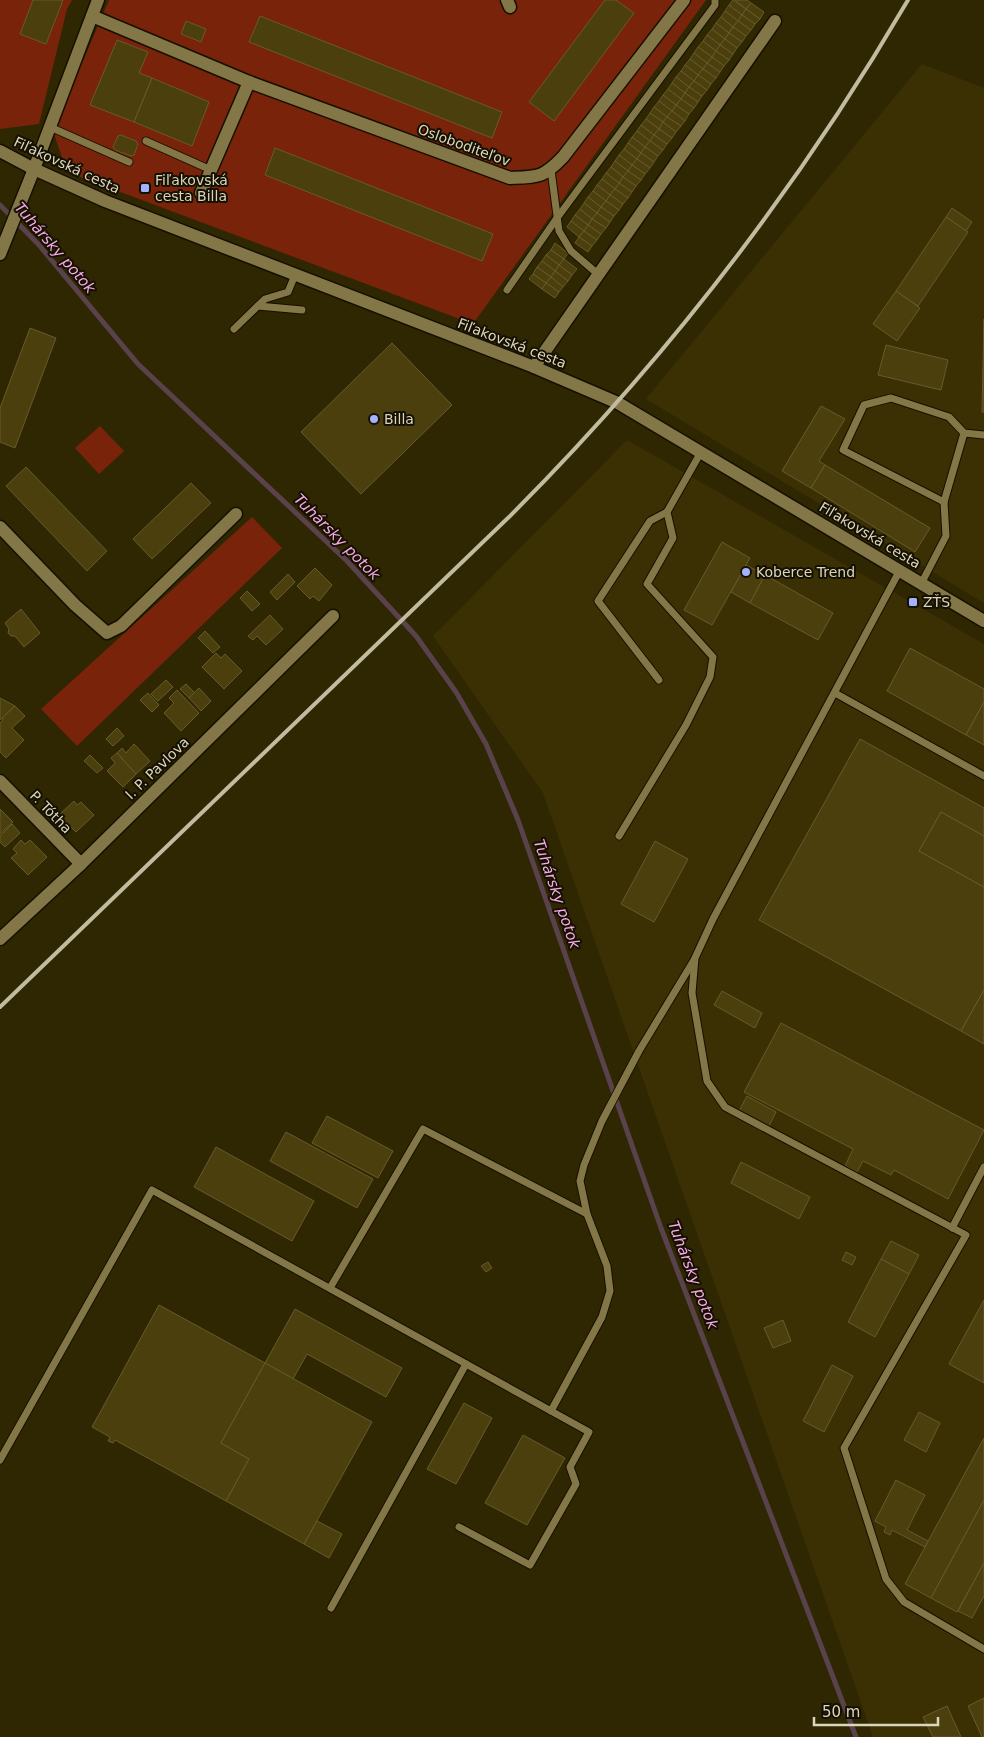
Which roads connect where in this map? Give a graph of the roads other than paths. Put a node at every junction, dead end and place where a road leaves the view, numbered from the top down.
1 (98, 0) edge
2 (684, 0) edge
3 (715, 0) edge
4 (92, 16) junction
5 (775, 21) dead end
6 (249, 82) junction
7 (50, 127) junction
8 (146, 141) dead end
9 (0, 151) edge
10 (129, 162) dead end
11 (34, 169) junction
12 (211, 170) junction
13 (551, 170) junction
14 (201, 193) dead end
15 (557, 218) junction
16 (2, 248) edge
17 (295, 275) junction
18 (599, 275) junction
19 (507, 290) dead end
20 (257, 307) junction
21 (302, 310) dead end
22 (234, 329) dead end
23 (534, 367) junction
24 (964, 433) junction
25 (984, 435) edge
26 (701, 452) junction
27 (944, 502) junction
28 (667, 512) junction
29 (236, 514) dead end
30 (0, 527) edge
31 (900, 570) junction
32 (921, 584) junction
33 (333, 616) dead end
34 (984, 621) edge
35 (659, 680) dead end
36 (835, 693) junction
37 (984, 776) edge
38 (0, 781) edge
39 (619, 836) dead end
40 (80, 864) junction
41 (0, 939) edge
42 (695, 958) junction
43 (984, 1167) edge
44 (587, 1214) junction
45 (952, 1228) junction
46 (330, 1288) junction
47 (466, 1364) junction
48 (551, 1411) junction
49 (0, 1460) edge
50 (459, 1527) dead end
51 (331, 1608) dead end
52 (984, 1649) edge

1 - 4 street
2 - 13 street, Osloboditeľov
3 - 15 lane
4 - 6 street, Osloboditeľov
4 - 7 street
5 - 18 street
6 - 12 street
6 - 13 street, Osloboditeľov
7 - 10 lane
7 - 11 street
8 - 12 lane
9 - 11 street, Fiľakovská cesta
11 - 16 street
11 - 17 street, Fiľakovská cesta
12 - 14 street
13 - 15 lane
15 - 18 lane
15 - 19 lane
17 - 20 lane
17 - 23 street, Fiľakovská cesta
18 - 23 street
20 - 21 lane
20 - 22 lane
23 - 26 street, Fiľakovská cesta
24 - 25 lane
24 - 27 lane
24 - 27 lane
26 - 28 lane
26 - 31 street, Fiľakovská cesta
27 - 32 lane
28 - 35 lane
28 - 39 lane
29 - 30 street
31 - 32 street, Fiľakovská cesta
31 - 36 lane
32 - 34 street, Fiľakovská cesta
33 - 40 street, I. P. Pavlova
36 - 37 lane
36 - 42 lane
38 - 40 street, P. Tótha
40 - 41 street, I. P. Pavlova
42 - 44 lane
42 - 45 lane
43 - 45 lane
44 - 46 lane
44 - 48 lane
45 - 52 lane
46 - 47 lane
46 - 49 lane
47 - 48 lane
47 - 51 lane
48 - 50 lane

